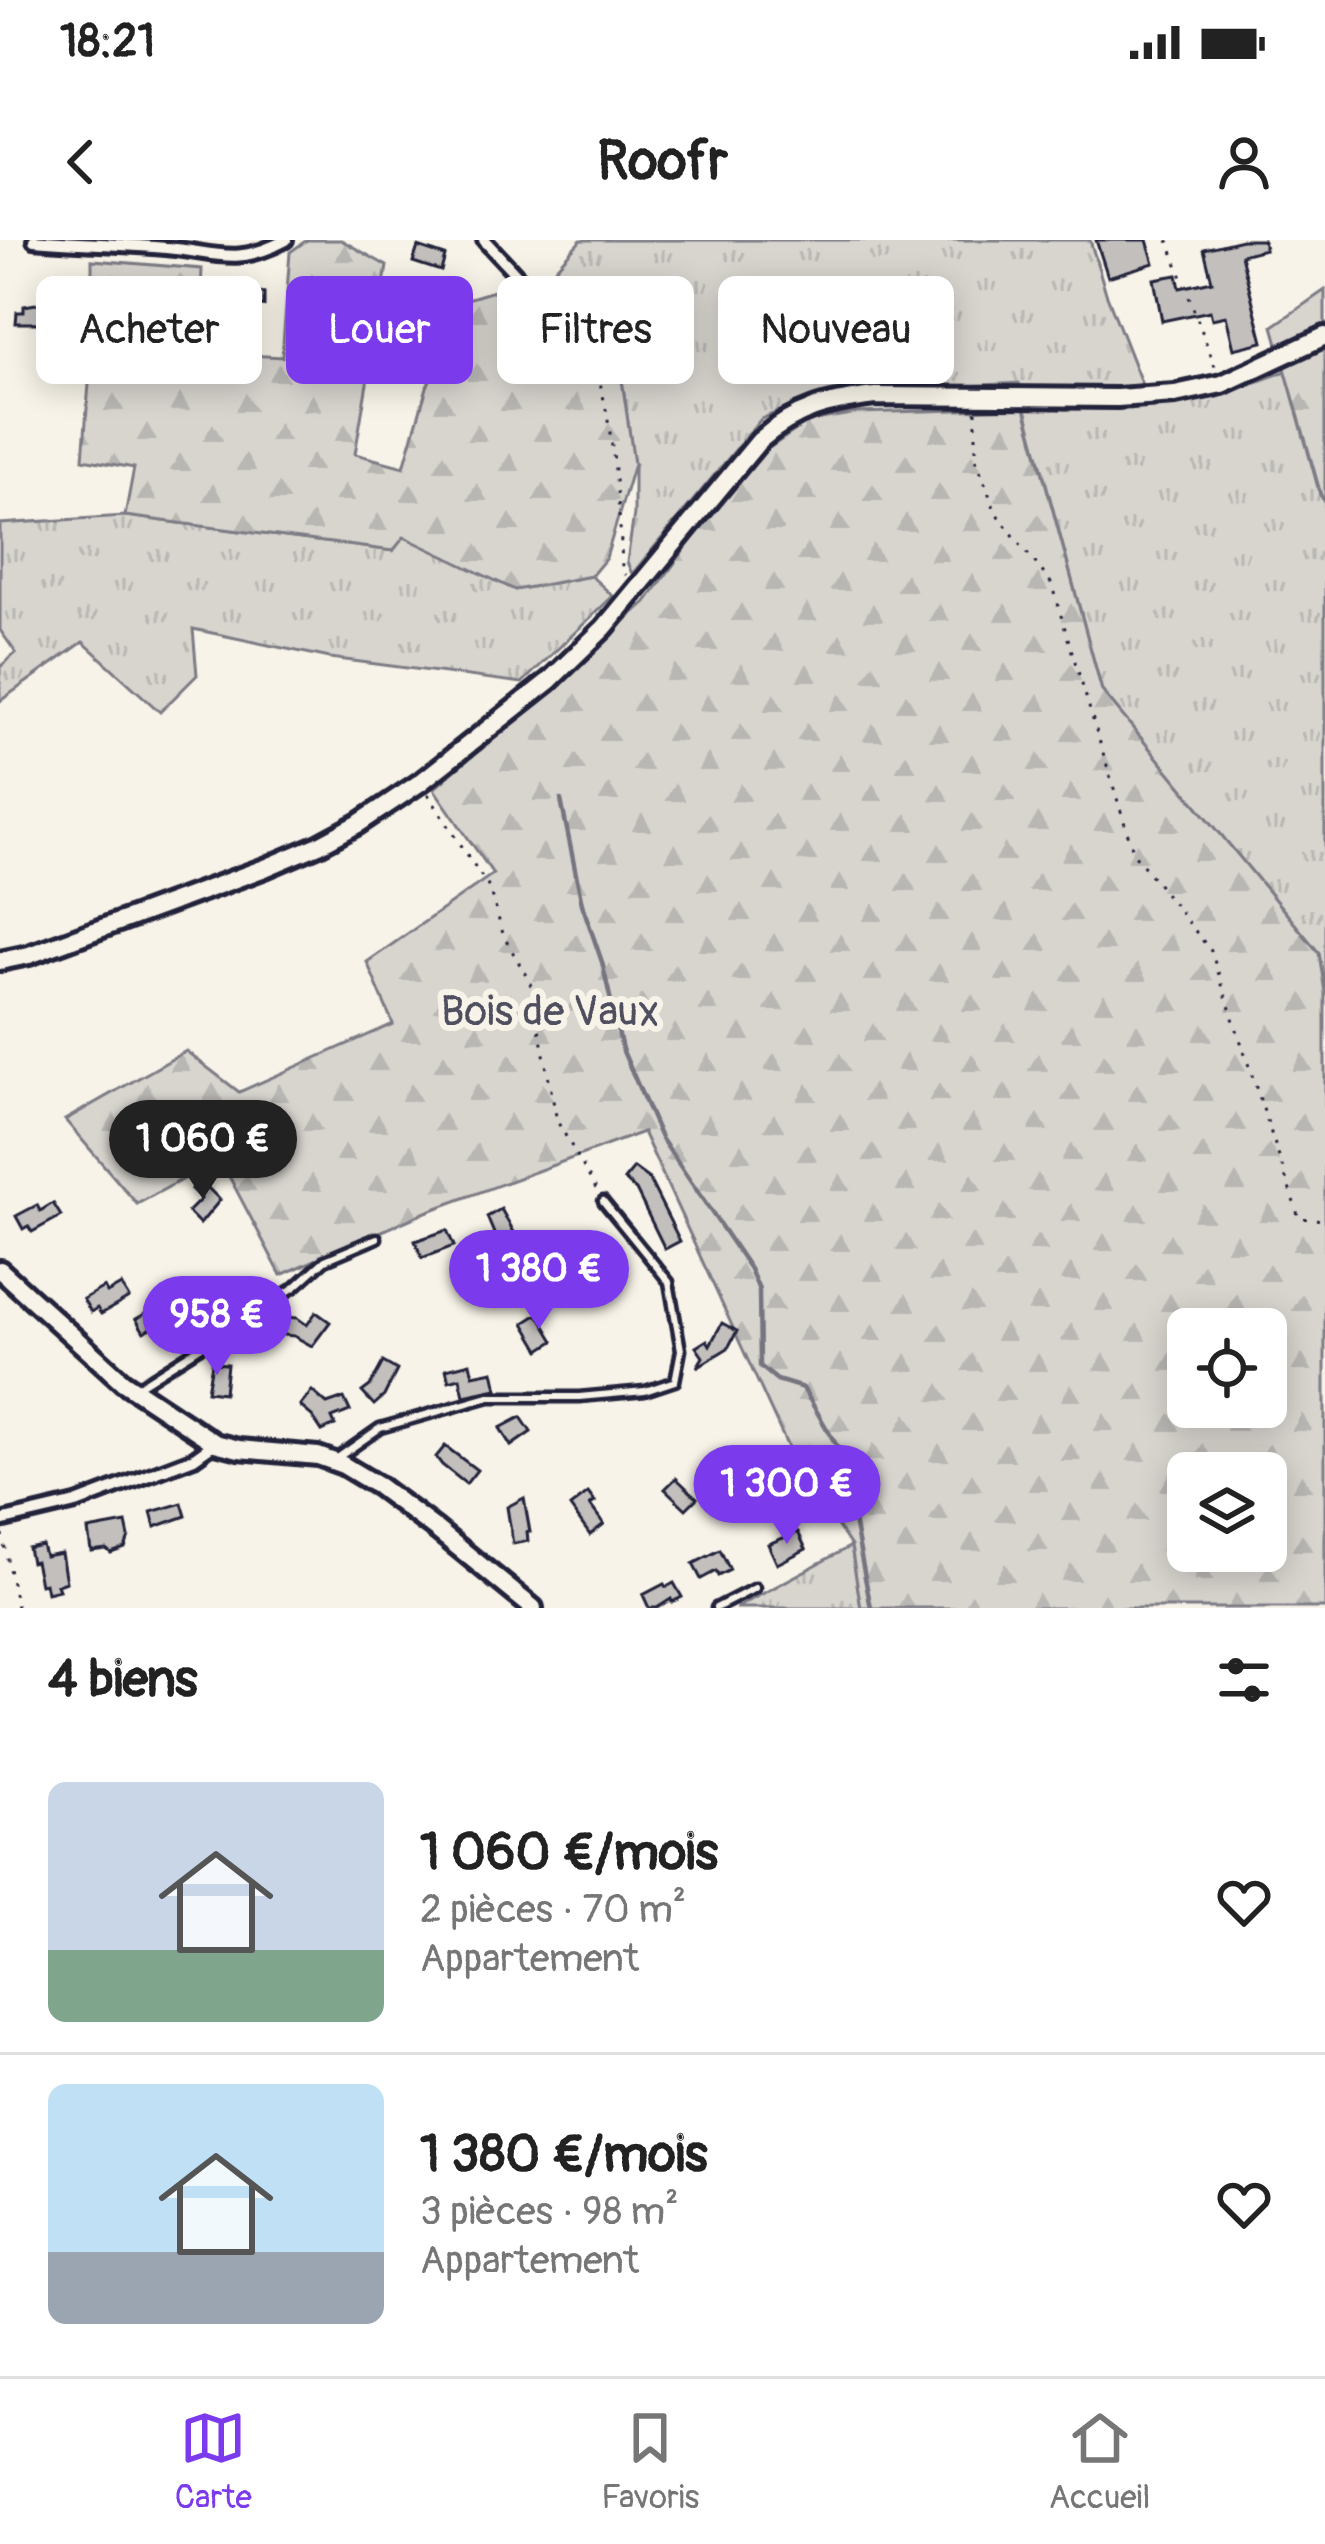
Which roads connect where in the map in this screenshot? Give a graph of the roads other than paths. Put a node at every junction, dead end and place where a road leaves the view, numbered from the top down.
1 (34, 240) edge
2 (286, 240) edge
3 (484, 240) edge
4 (518, 276) edge
5 (1325, 336) edge
6 (0, 962) edge
7 (603, 1201) road end
8 (376, 1238) dead end
9 (0, 1270) edge
10 (134, 1389) junction
11 (214, 1444) junction
12 (334, 1461) junction
13 (0, 1524) edge
14 (755, 1588) dead end
15 (532, 1608) edge
16 (716, 1608) edge

1 - 2 street
3 - 4 street
5 - 6 street
7 - 12 lane
8 - 10 lane
9 - 10 street
10 - 11 street
11 - 12 street
11 - 13 street
12 - 15 street
14 - 16 lane

